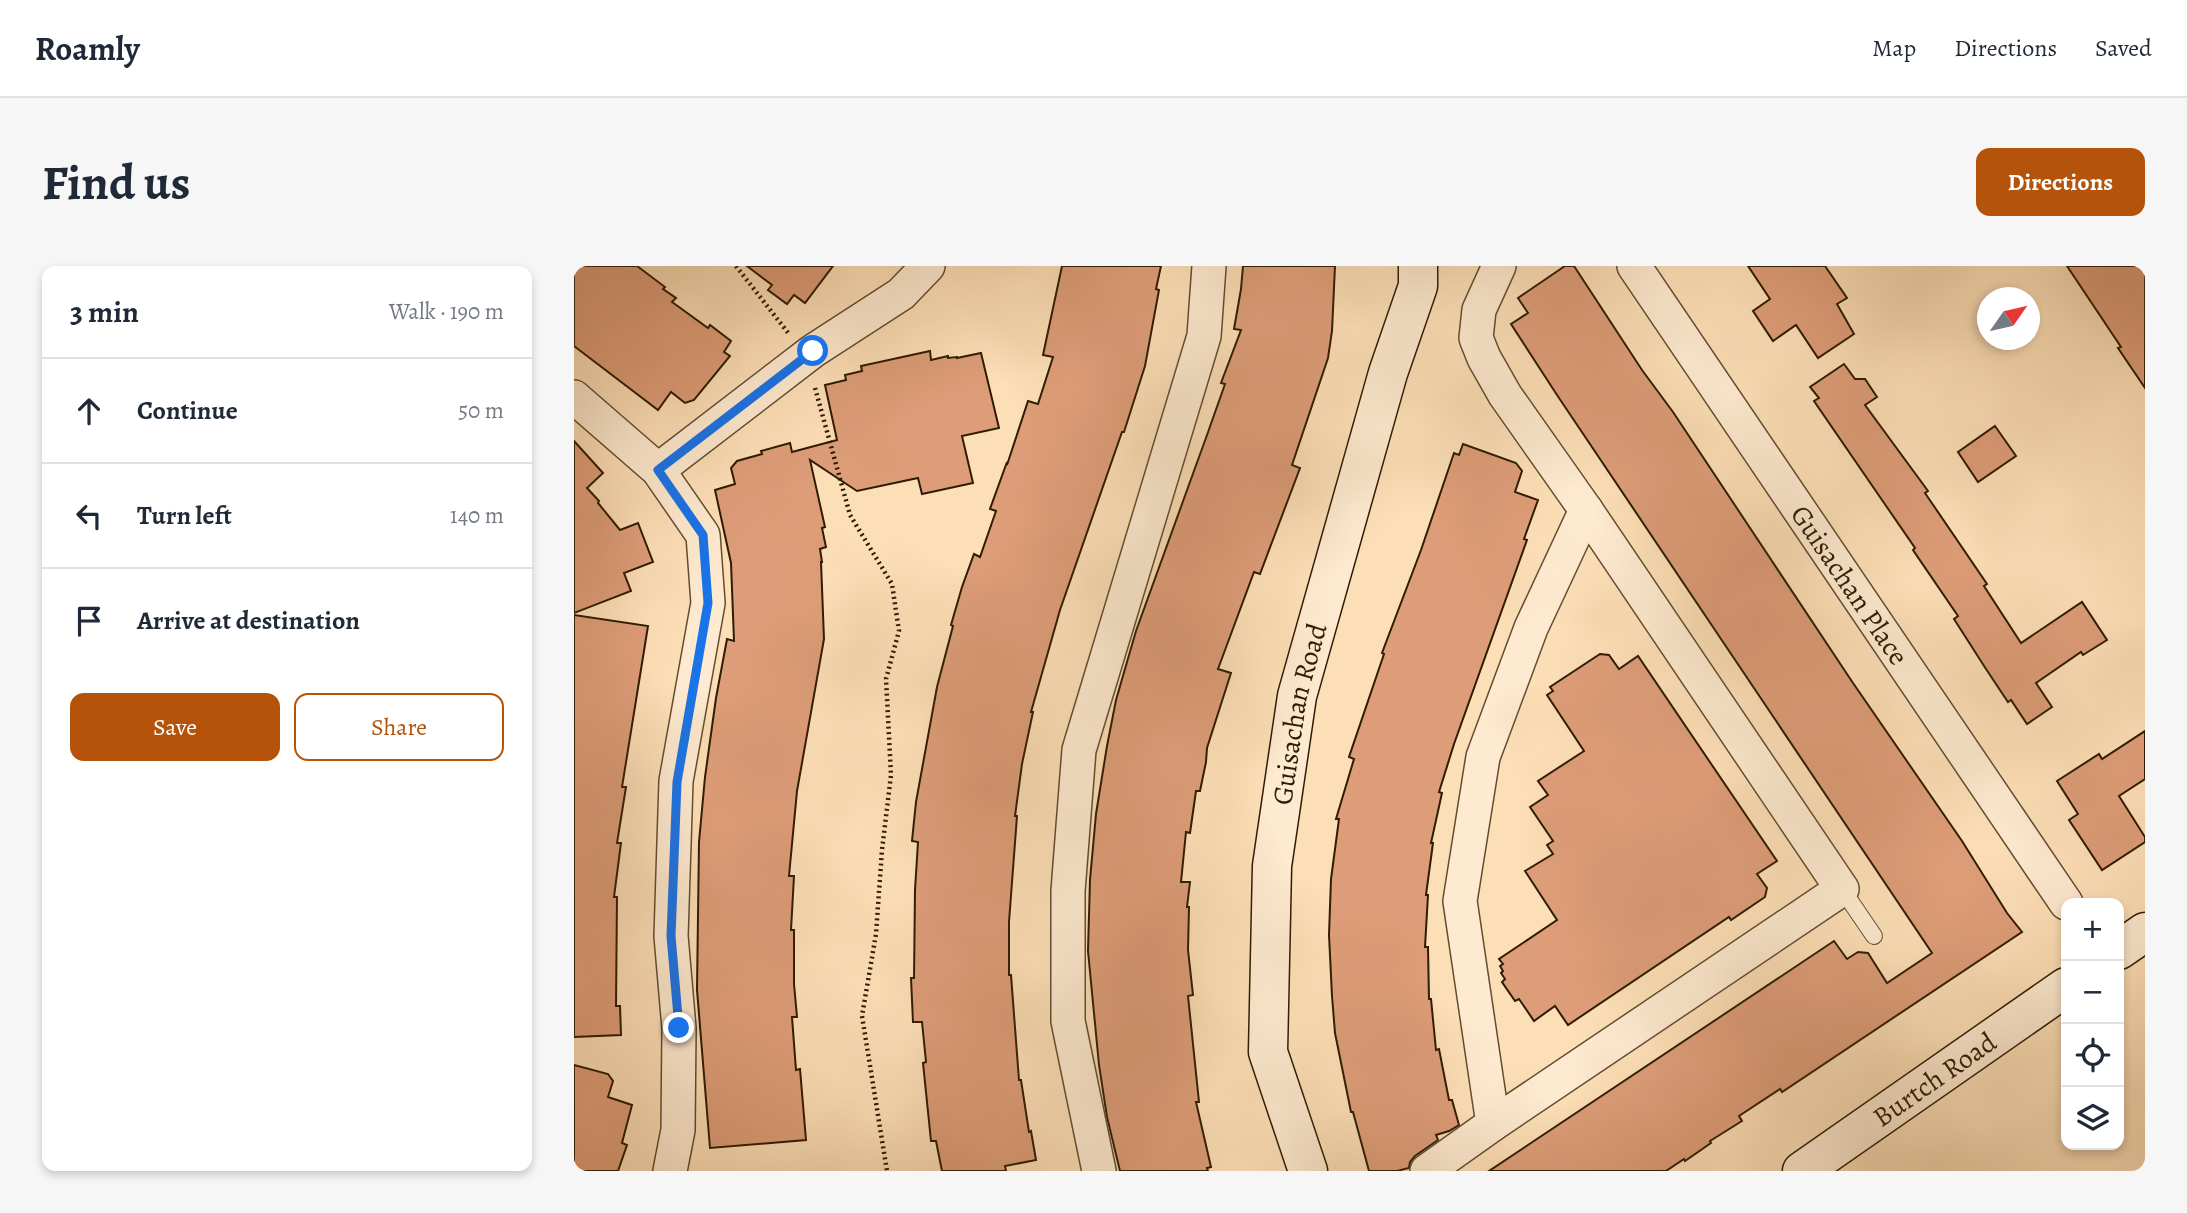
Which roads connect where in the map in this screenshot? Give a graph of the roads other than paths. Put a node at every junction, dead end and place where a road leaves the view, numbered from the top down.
1 (1209, 266) edge
2 (1419, 266) edge
3 (1499, 266) edge
4 (1634, 266) edge
5 (925, 267) edge
6 (574, 397) edge
7 (658, 470) junction
8 (1586, 510) junction
9 (1842, 889) junction
10 (2063, 898) edge
11 (2145, 932) edge
12 (1874, 936) dead end
13 (2124, 947) edge
14 (2061, 990) edge
15 (1493, 1124) junction
16 (670, 1171) edge
17 (1099, 1171) edge
18 (1308, 1171) edge
19 (1427, 1171) edge
20 (1802, 1171) edge

1 - 17 street
2 - 18 street, Guisachan Road
3 - 8 street
4 - 10 street, Guisachan Place
5 - 7 street
6 - 7 street
7 - 16 street
8 - 9 street
8 - 15 street
9 - 12 lane
9 - 15 street
11 - 13 street
14 - 20 street, Burtch Road
15 - 19 street

